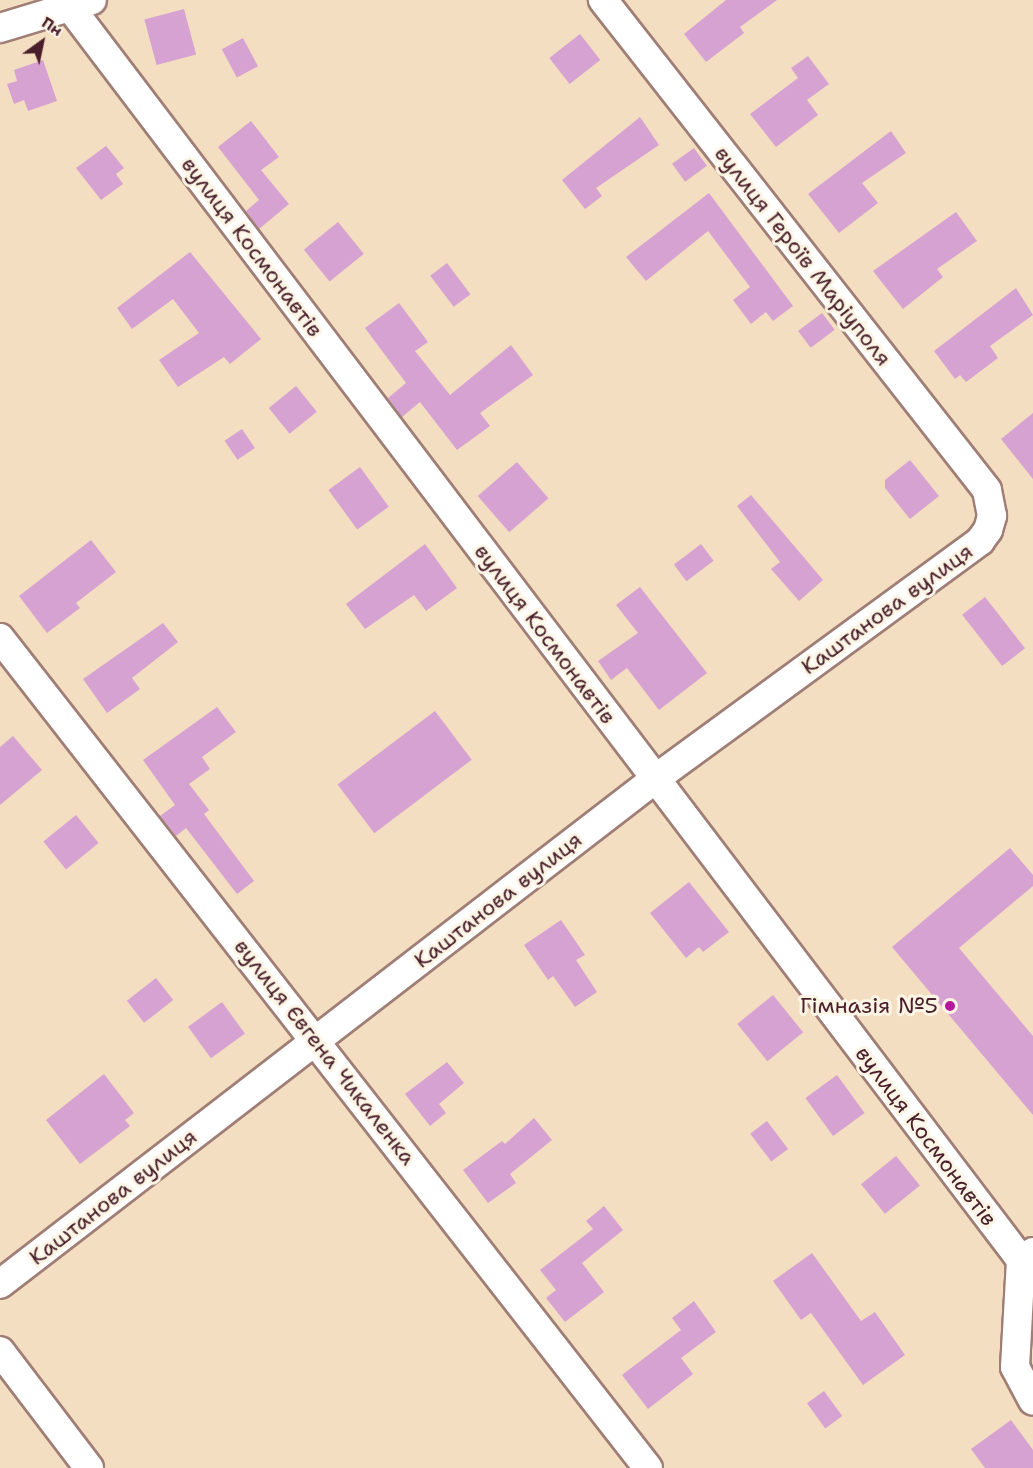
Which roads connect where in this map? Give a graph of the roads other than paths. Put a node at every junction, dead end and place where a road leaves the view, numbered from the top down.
1 (603, 0) edge
2 (81, 4) edge
3 (0, 28) edge
4 (992, 516) joint
5 (0, 638) edge
6 (655, 779) junction
7 (316, 1041) junction
8 (1027, 1256) edge
9 (0, 1284) edge
10 (0, 1351) edge
11 (1033, 1401) edge
12 (89, 1468) edge
13 (648, 1468) edge

1 - 4 street, вулиця Героїв Маріуполя
2 - 3 street
2 - 6 street, вулиця Космонавтів
4 - 6 street, Каштанова вулиця
5 - 7 street, вулиця Євгена Чикаленка
6 - 7 street, Каштанова вулиця
6 - 8 street, вулиця Космонавтів
7 - 9 street, Каштанова вулиця
7 - 13 street, вулиця Євгена Чикаленка
8 - 11 street
10 - 12 street

